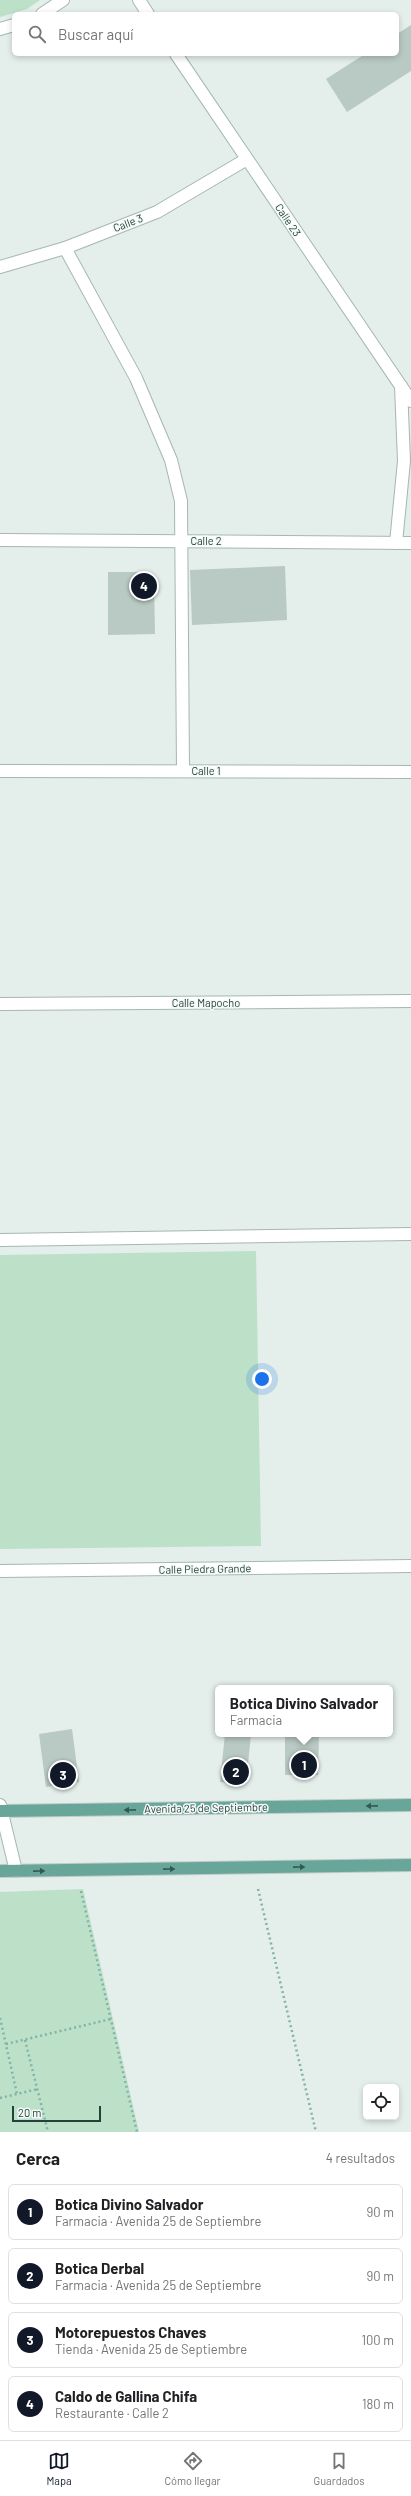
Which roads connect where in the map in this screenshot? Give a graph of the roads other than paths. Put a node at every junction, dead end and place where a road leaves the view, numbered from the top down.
1 (63, 0) edge
2 (139, 0) edge
3 (45, 12) edge
4 (147, 12) edge
5 (12, 26) edge
6 (0, 29) edge
7 (177, 56) edge
8 (247, 159) junction
9 (65, 248) junction
10 (0, 267) edge
11 (401, 386) junction
12 (411, 401) edge
13 (0, 540) edge
14 (181, 541) junction
15 (396, 543) junction
16 (411, 543) edge
17 (0, 771) edge
18 (183, 771) junction
19 (411, 772) edge
20 (411, 1001) edge
21 (0, 1004) edge
22 (411, 1234) edge
23 (0, 1240) edge
24 (411, 1566) edge
25 (0, 1571) edge
26 (411, 1805) edge
27 (1, 1809) edge
28 (411, 1865) edge
29 (0, 1871) edge
30 (16, 1871) junction

1 - 3 street
2 - 4 street
5 - 6 street
7 - 8 street, Calle 23
8 - 9 street, Calle 3
8 - 11 street, Calle 23
9 - 10 street, Calle 3
9 - 14 street
11 - 12 street, Calle 23
11 - 15 street
13 - 14 street, Calle 2
14 - 15 street, Calle 2
14 - 18 street
15 - 16 street, Calle 2
17 - 18 street, Calle 1
18 - 19 street, Calle 1
20 - 21 street, Calle Mapocho
22 - 23 street
24 - 25 street, Calle Piedra Grande
26 -> 27 main road, Avenida 25 de Septiembre
27 - 30 street
30 -> 28 main road
29 - 30 main road

